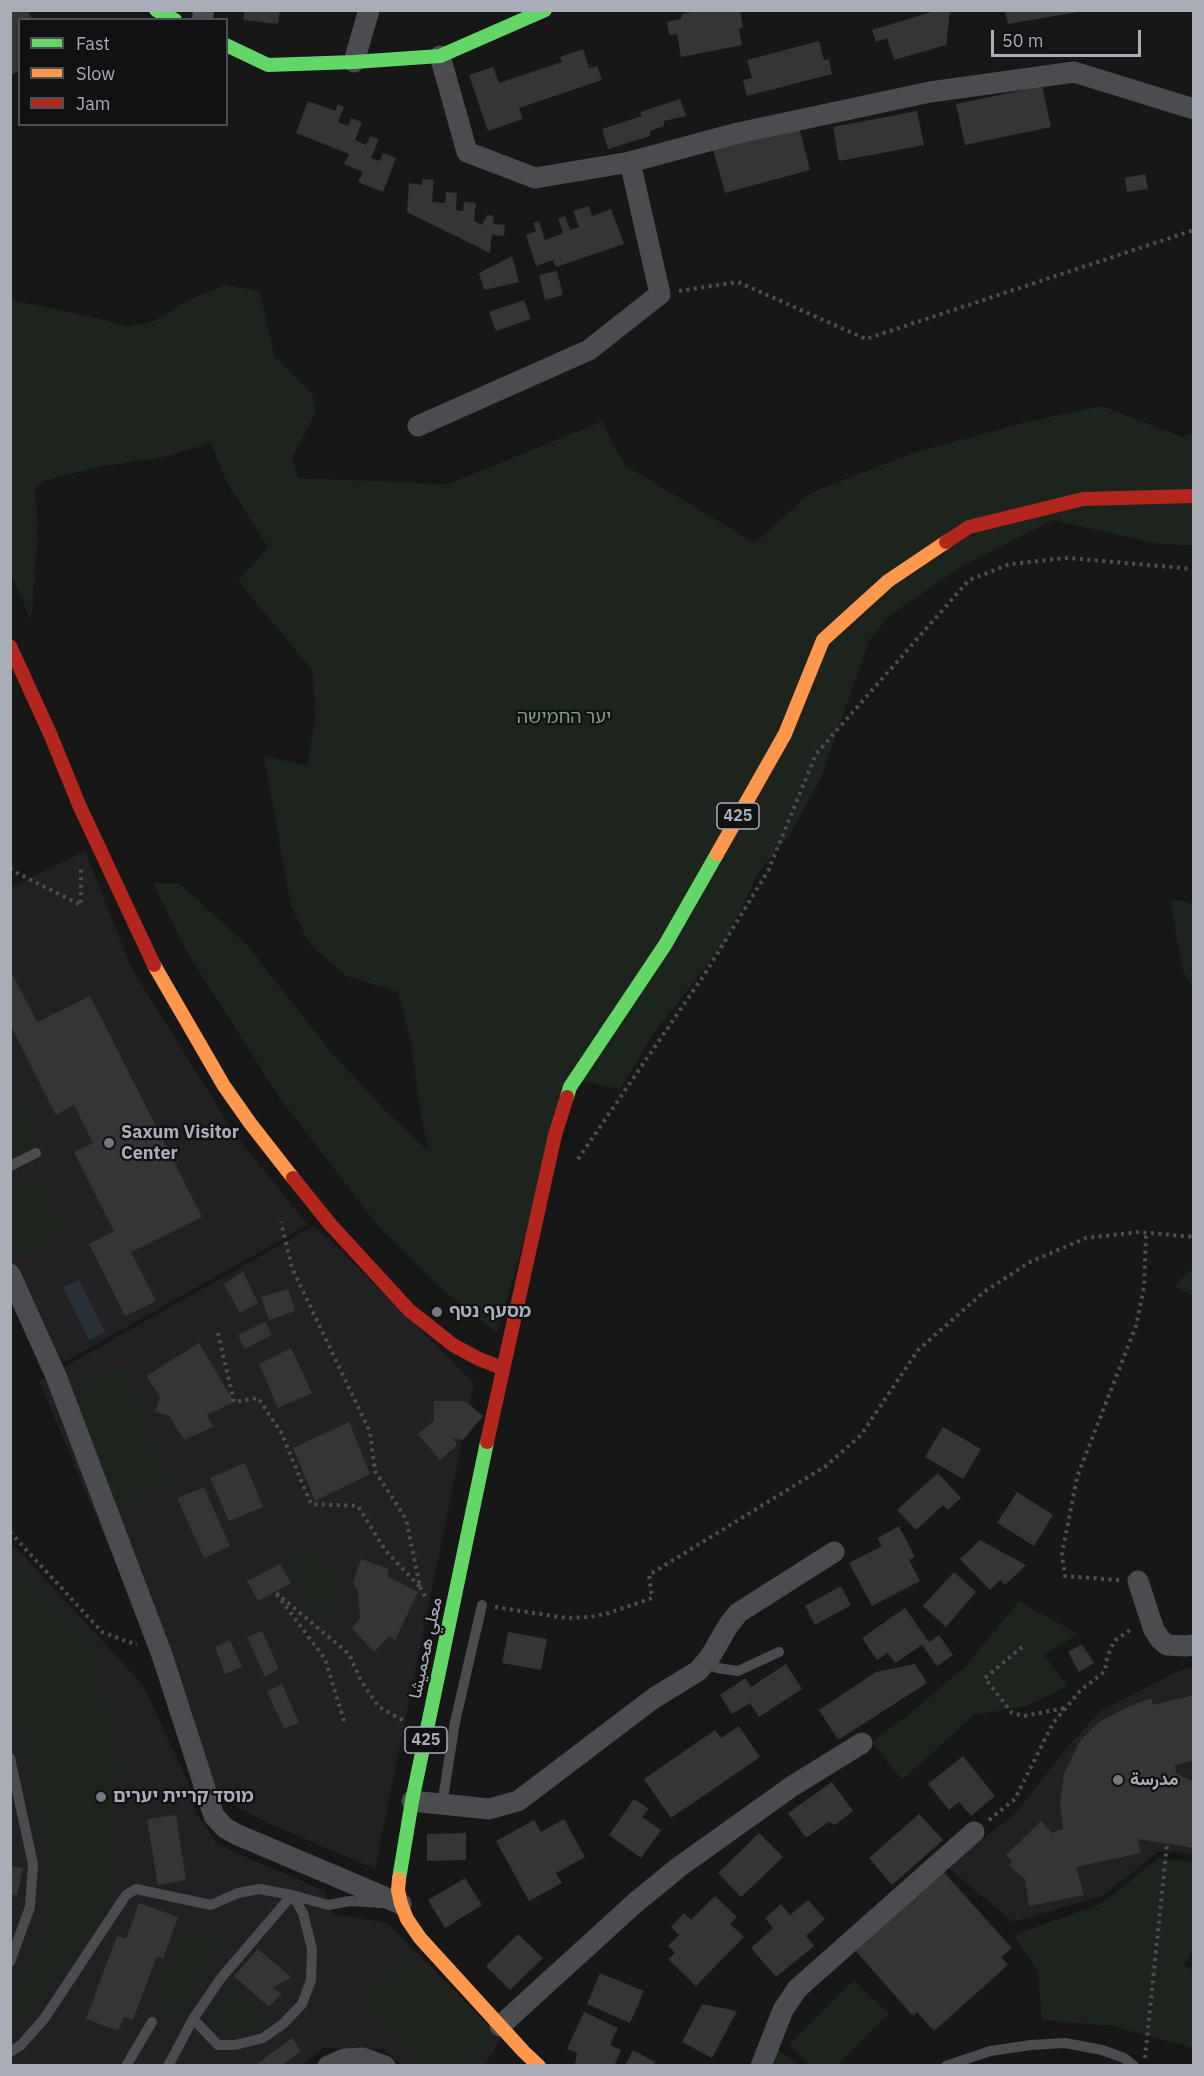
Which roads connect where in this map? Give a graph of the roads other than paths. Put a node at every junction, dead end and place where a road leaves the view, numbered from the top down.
1 (156, 10) edge
2 (369, 10) edge
3 (545, 10) edge
4 (171, 18) edge
5 (228, 46) edge
6 (440, 56) junction
7 (354, 62) junction
8 (1194, 109) edge
9 (630, 162) junction
10 (418, 426) dead end
11 (1194, 496) edge
12 (10, 646) edge
13 (36, 1153) dead end
14 (10, 1166) edge
15 (10, 1274) edge
16 (502, 1368) junction
17 (834, 1552) dead end
18 (1138, 1581) road end
19 (482, 1605) road end
20 (1194, 1645) edge
21 (779, 1652) dead end
22 (706, 1662) junction
23 (862, 1743) dead end
24 (10, 1758) edge
25 (412, 1801) junction
26 (442, 1805) junction
27 (974, 1832) road end
28 (292, 1895) junction
29 (401, 1904) junction
30 (10, 1962) edge
31 (193, 2019) junction
32 (152, 2022) dead end
33 (500, 2026) junction
34 (21, 2046) junction
35 (10, 2052) edge
36 (525, 2061) edge
37 (10, 2063) edge
38 (126, 2066) edge
39 (168, 2066) edge
40 (328, 2066) edge
41 (385, 2066) edge
42 (760, 2066) edge
43 (946, 2066) edge
44 (1134, 2066) edge

1 - 4 main road
2 - 7 street
3 - 6 main road
5 - 7 main road
6 - 7 main road
6 - 9 street
8 - 9 street
9 - 10 street
11 - 16 main road, 425
12 - 16 main road
13 - 14 lane
15 - 29 street
16 - 25 main road, معلي هحميشا / 425
17 - 22 street
18 - 20 street
19 - 26 lane
21 - 22 lane
22 - 26 street
23 - 33 street
24 - 30 lane
25 - 26 street
25 - 29 main road, معلي هحميشا / 425
27 - 42 street
28 - 29 lane
28 - 31 lane
28 - 31 lane
28 - 34 lane
29 - 33 main road, معلي هحميشا / 425
31 - 39 lane
32 - 38 lane
33 - 36 main road, معلي هحميشا / 425
34 - 35 lane
34 - 37 lane
40 - 41 street
43 - 44 lane

